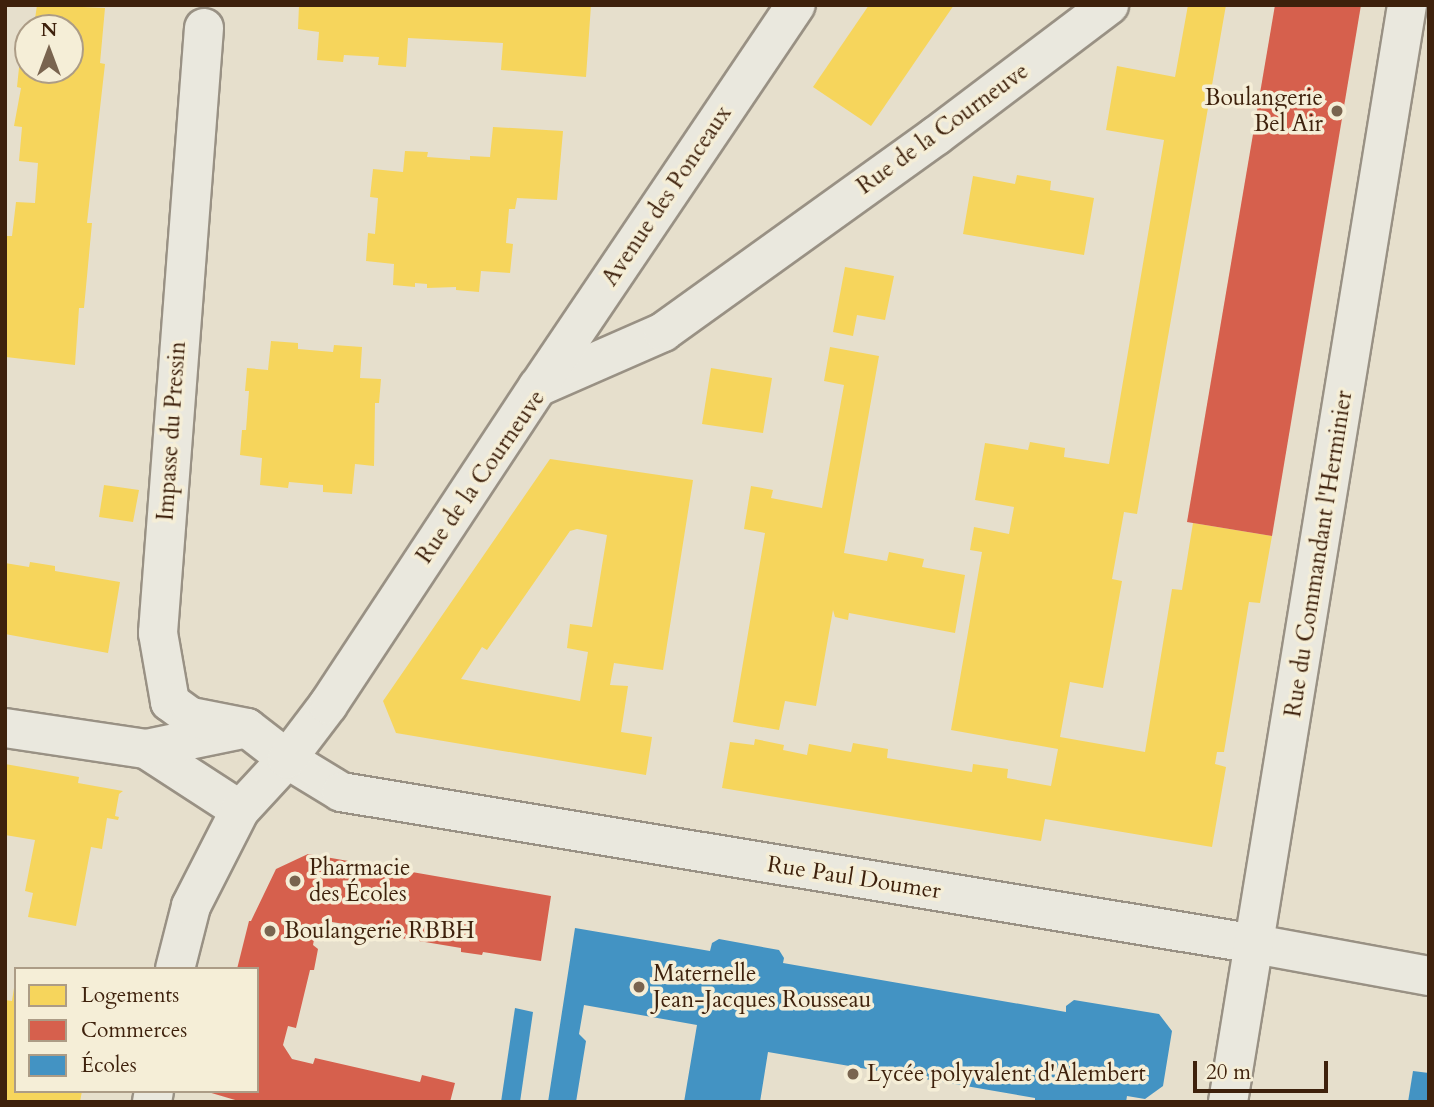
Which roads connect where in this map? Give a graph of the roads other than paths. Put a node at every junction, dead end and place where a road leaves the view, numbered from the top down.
1 (796, 5) edge
2 (1110, 5) edge
3 (1407, 5) edge
4 (204, 28) dead end
5 (538, 387) junction
6 (5, 728) edge
7 (247, 728) junction
8 (146, 749) junction
9 (287, 759) junction
10 (240, 810) junction
11 (1255, 944) junction
12 (176, 967) edge
13 (1429, 976) edge
14 (1228, 1102) edge

1 - 5 street, Avenue des Ponceaux
2 - 5 street, Rue de la Courneuve
3 - 11 street, Rue du Commandant l'Herminier
4 - 7 street, Impasse du Pressin
5 - 9 street, Rue de la Courneuve
6 - 8 street
7 - 8 street
7 - 9 street, Impasse du Pressin
8 - 10 street
9 - 10 street, Rue de la Courneuve
9 - 11 street, Rue Paul Doumer
10 - 12 street, Rue de la Courneuve
11 - 13 street, Rue Paul Doumer
11 - 14 street, Rue du Commandant l'Herminier

